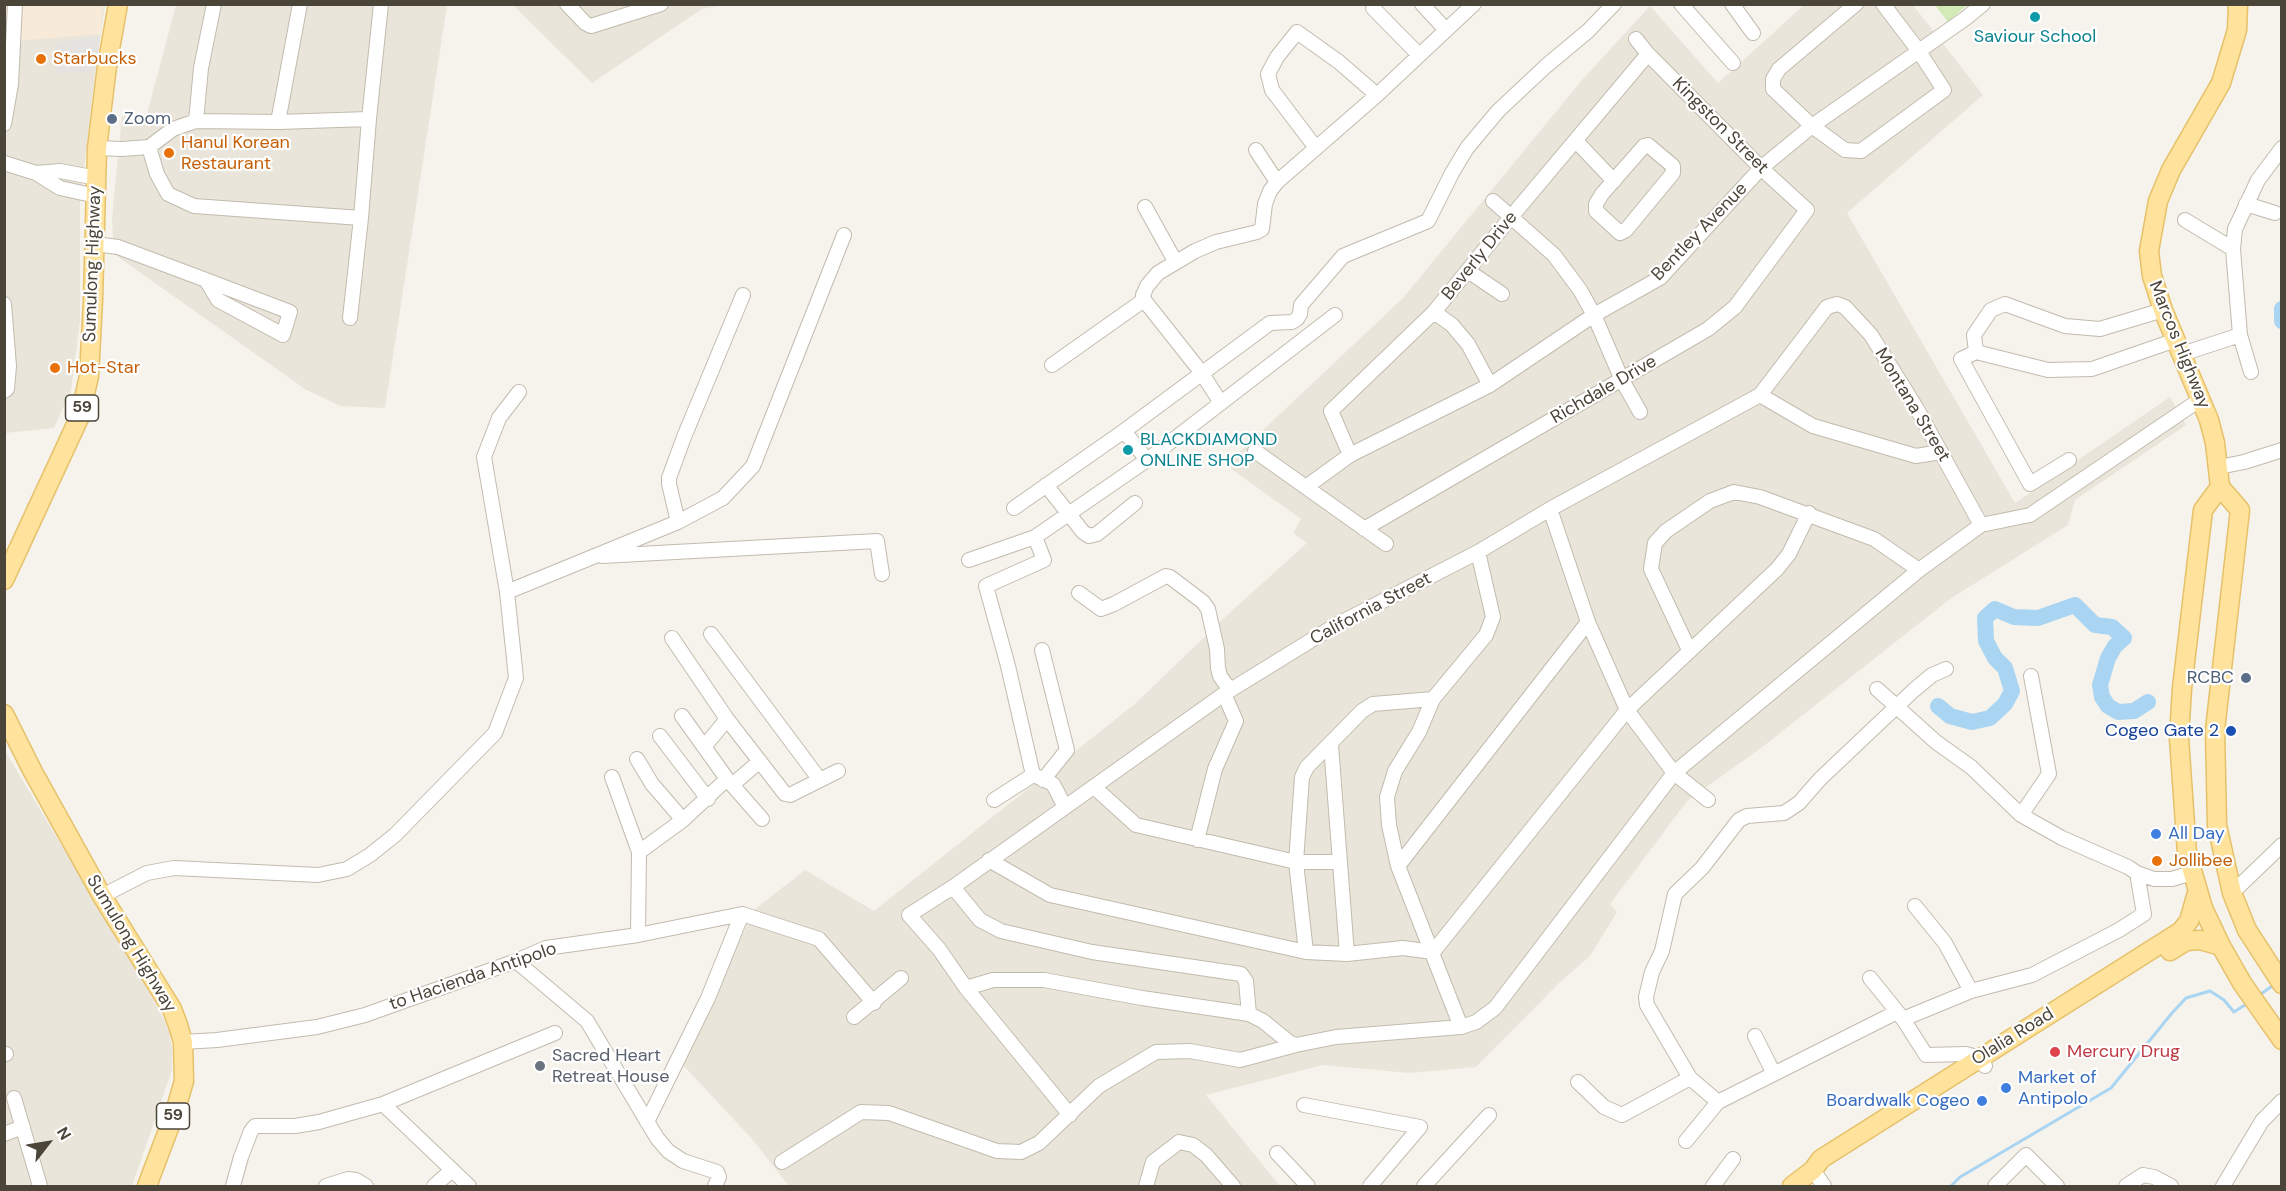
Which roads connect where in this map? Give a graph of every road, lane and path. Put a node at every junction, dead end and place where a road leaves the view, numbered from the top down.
1 (15, 4) edge
2 (118, 4) edge
3 (214, 4) edge
4 (300, 4) edge
5 (381, 4) edge
6 (567, 4) edge
7 (661, 4) edge
8 (1422, 4) edge
9 (1474, 4) edge
10 (1614, 4) edge
11 (1681, 4) edge
12 (1732, 4) edge
13 (1856, 4) edge
14 (1883, 4) edge
15 (1983, 4) edge
16 (2238, 4) edge
17 (1373, 8) dead end
18 (1446, 30) junction
19 (1753, 33) dead end
20 (1636, 39) dead end
21 (1918, 50) junction
22 (1648, 54) junction
23 (1419, 55) junction
24 (1733, 63) dead end
25 (1377, 95) junction
26 (369, 119) junction
27 (196, 121) junction
28 (278, 122) junction
29 (4, 124) edge
30 (1812, 126) junction
31 (1576, 141) junction
32 (149, 147) junction
33 (97, 148) junction
34 (1316, 148) junction
35 (2282, 148) edge
36 (1256, 150) dead end
37 (4, 163) edge
38 (1761, 168) junction
39 (1614, 181) junction
40 (1276, 182) junction
41 (96, 187) junction
42 (1493, 201) dead end
43 (2246, 204) junction
44 (1145, 207) dead end
45 (1807, 210) joint
46 (2275, 213) dead end
47 (1510, 217) junction
48 (362, 218) junction
49 (2185, 220) dead end
50 (844, 235) dead end
51 (95, 244) junction
52 (2233, 249) junction
53 (1175, 261) junction
54 (1468, 272) junction
55 (206, 280) junction
56 (1502, 294) dead end
57 (743, 295) dead end
58 (1144, 300) junction
59 (4, 304) edge
60 (1827, 307) joint
61 (2163, 310) junction
62 (1434, 312) junction
63 (1335, 315) dead end
64 (1594, 315) junction
65 (350, 318) dead end
66 (2240, 335) junction
67 (2179, 347) junction
68 (1976, 352) junction
69 (1052, 365) dead end
70 (1201, 372) junction
71 (2251, 372) dead end
72 (1622, 380) junction
73 (1490, 385) junction
74 (4, 391) edge
75 (519, 392) dead end
76 (1760, 395) junction
77 (2201, 399) junction
78 (1221, 403) junction
79 (1640, 412) dead end
80 (1124, 430) junction
81 (1255, 450) dead end
82 (2282, 450) edge
83 (1941, 452) junction
84 (1350, 455) junction
85 (1147, 459) junction
86 (2070, 460) dead end
87 (2219, 467) junction
88 (1046, 485) junction
89 (1306, 487) junction
90 (2220, 487) junction
91 (1135, 503) dead end
92 (1014, 508) dead end
93 (1550, 508) junction
94 (1809, 513) junction
95 (1069, 515) junction
96 (678, 522) junction
97 (1981, 525) junction
98 (1364, 529) junction
99 (1035, 537) junction
100 (1386, 544) dead end
101 (1478, 552) junction
102 (588, 557) junction
103 (969, 561) dead end
104 (1919, 570) junction
105 (882, 574) dead end
106 (4, 580) edge
107 (507, 592) junction
108 (1079, 593) dead end
109 (1588, 622) junction
110 (711, 634) dead end
111 (672, 638) dead end
112 (1042, 650) dead end
113 (1689, 650) junction
114 (1946, 669) dead end
115 (2031, 676) dead end
116 (1877, 689) dead end
117 (1227, 692) junction
118 (1433, 699) junction
119 (1897, 708) junction
120 (1627, 710) junction
121 (4, 714) edge
122 (682, 716) dead end
123 (727, 719) junction
124 (660, 736) dead end
125 (1331, 744) junction
126 (704, 747) junction
127 (637, 759) dead end
128 (760, 761) junction
129 (838, 771) dead end
130 (1674, 773) junction
131 (612, 777) dead end
132 (1038, 777) junction
133 (820, 780) junction
134 (730, 782) junction
135 (1094, 787) junction
136 (708, 799) junction
137 (994, 800) dead end
138 (1708, 801) dead end
139 (1065, 807) junction
140 (2021, 815) junction
141 (762, 819) dead end
142 (683, 820) junction
143 (1197, 840) junction
144 (2282, 845) edge
145 (639, 852) junction
146 (989, 860) junction
147 (1296, 862) junction
148 (1340, 862) junction
149 (1398, 866) junction
150 (2138, 873) junction
151 (2192, 873) junction
152 (953, 887) junction
153 (2197, 893) junction
154 (2232, 893) junction
155 (102, 897) junction
156 (1915, 906) dead end
157 (742, 914) junction
158 (638, 935) junction
159 (2221, 946) junction
160 (1306, 952) junction
161 (1433, 952) junction
162 (1347, 954) junction
163 (516, 961) junction
164 (902, 978) dead end
165 (1870, 978) dead end
166 (2279, 981) edge
167 (966, 988) junction
168 (1971, 991) junction
169 (874, 1003) junction
170 (1249, 1014) junction
171 (1900, 1016) junction
172 (854, 1017) dead end
173 (1461, 1027) junction
174 (555, 1033) dead end
175 (1755, 1036) dead end
176 (2282, 1040) edge
177 (183, 1042) junction
178 (1296, 1045) junction
179 (1983, 1062) junction
180 (1774, 1074) junction
181 (1690, 1078) junction
182 (1578, 1082) dead end
183 (14, 1098) dead end
184 (2282, 1101) edge
185 (1718, 1102) junction
186 (383, 1104) junction
187 (1304, 1105) dead end
188 (1071, 1115) junction
189 (1489, 1115) dead end
190 (647, 1122) junction
191 (23, 1127) junction
192 (4, 1134) edge
193 (1686, 1141) dead end
194 (1277, 1153) dead end
195 (1733, 1159) dead end
196 (782, 1162) dead end
197 (452, 1170) junction
198 (1813, 1170) junction
199 (40, 1186) edge
200 (147, 1186) edge
201 (233, 1186) edge
202 (326, 1186) edge
203 (366, 1186) edge
204 (434, 1186) edge
205 (469, 1186) edge
206 (715, 1186) edge
207 (1146, 1186) edge
208 (1233, 1186) edge
209 (1308, 1186) edge
210 (1370, 1186) edge
211 (1424, 1186) edge
212 (1713, 1186) edge
213 (1792, 1186) edge
214 (1824, 1186) edge
215 (1995, 1186) edge
216 (2058, 1186) edge
217 (2126, 1186) edge
218 (2171, 1186) edge
219 (2223, 1186) edge

1 - 29 street
2 - 33 main road, Sumulong Highway / 59
3 - 27 street
4 - 28 street
5 - 26 street
6 - 7 street
8 - 18 street
9 - 18 street
10 - 70 street
11 - 24 street
12 - 19 street
13 - 30 street
14 - 21 street
15 - 21 street, Bentley Avenue
16 - 61 main road, Marcos Highway
17 - 23 street
18 - 23 street
20 - 22 street, Kingston Street
21 - 30 street, Bentley Avenue
21 - 30 street
22 - 31 street, Beverly Drive
22 - 38 street, Kingston Street
23 - 25 street
25 - 34 street
25 - 34 street
26 - 28 street
26 - 48 street
27 - 28 street
27 - 32 street
30 - 38 street, Bentley Avenue
31 - 39 street
31 - 47 street, Beverly Drive
32 - 33 street
32 - 48 street
33 - 41 main road, Sumulong Highway / 59
34 - 40 street
35 - 43 street
36 - 40 street
37 - 41 street
38 - 45 street, Kingston Street
38 - 64 street, Bentley Avenue
39 - 39 street
40 - 53 street
41 - 51 main road, Sumulong Highway / 59
42 - 47 street
43 - 46 street
43 - 52 street
44 - 53 street
45 - 72 street, Richdale Drive
47 - 54 street, Beverly Drive
47 - 64 street
48 - 65 street
49 - 52 street
50 - 96 street
51 - 55 street
51 - 106 main road, Sumulong Highway / 59
52 - 66 street
53 - 58 street
54 - 56 street
54 - 62 street, Beverly Drive
55 - 55 street
57 - 96 street
58 - 69 street
58 - 70 street
59 - 74 street
60 - 76 street, California Street
60 - 83 street, Montana Street
61 - 67 main road, Marcos Highway
61 - 68 street
62 - 73 street
62 - 84 street, Beverly Drive
63 - 78 street
64 - 72 street
64 - 73 street, Bentley Avenue
66 - 67 street
66 - 71 street
67 - 68 street
67 - 77 main road, Marcos Highway
68 - 86 street
70 - 78 street
70 - 80 street
72 - 79 street
72 - 98 street, Richdale Drive
73 - 84 street, Bentley Avenue
75 - 107 street
76 - 83 street
76 - 93 street, California Street
77 - 87 main road, Marcos Highway
77 - 97 street
78 - 85 street
80 - 85 street
80 - 88 street
81 - 89 street
82 - 87 street
83 - 97 street, Montana Street
84 - 89 street, Bentley Avenue
85 - 95 street
87 - 90 main road, Marcos Highway
88 - 92 street
88 - 95 street
89 - 98 street
90 - 151 main road
90 - 154 main road
91 - 95 street
93 - 101 street, California Street
93 - 109 street
94 - 104 street
94 - 113 street
94 - 113 street
95 - 99 street
96 - 102 street
97 - 104 street
98 - 100 street
99 - 103 street
99 - 132 street
101 - 117 street, California Street
101 - 118 street
102 - 105 street
102 - 107 street
104 - 130 street
107 - 155 street
108 - 117 street
109 - 120 street
109 - 149 street
110 - 133 street
111 - 123 street
112 - 132 street
113 - 120 street
114 - 119 street
115 - 140 street
116 - 119 street
117 - 135 street, California Street
117 - 143 street
118 - 125 street
118 - 149 street
119 - 140 street
119 - 181 street
120 - 130 street
120 - 161 street
121 - 155 main road, Sumulong Highway / 59
122 - 126 street
123 - 126 street
123 - 128 street
124 - 136 street
125 - 147 street
125 - 148 street
126 - 134 street
127 - 142 street
128 - 133 street
128 - 134 street
129 - 133 street
130 - 138 street
130 - 173 street
131 - 145 street
132 - 137 street
132 - 139 street
134 - 136 street
134 - 141 street
135 - 139 street, California Street
135 - 143 street
136 - 142 street
139 - 146 street, California Street
140 - 150 street
142 - 145 street
143 - 147 street
144 - 154 street
145 - 158 street
146 - 152 street, California Street
146 - 160 street
147 - 148 street
147 - 160 street
148 - 162 street
149 - 161 street
150 - 151 street
150 - 168 street
151 - 153 main road
152 - 167 street, California Street
152 - 170 street
153 - 159 main road
153 - 179 main road, Olalia Road
154 - 166 main road
155 - 177 main road, Sumulong Highway / 59
156 - 168 street
157 - 158 street, to Hacienda Antipolo
157 - 169 street, to Hacienda Antipolo
157 - 190 street
158 - 163 street, to Hacienda Antipolo
159 - 176 main road
159 - 179 main road, Olalia Road
160 - 162 street
161 - 162 street
161 - 173 street
163 - 177 street, to Hacienda Antipolo
163 - 190 street
164 - 169 street
165 - 171 street
167 - 170 street
167 - 188 street
168 - 171 street
169 - 172 street
170 - 178 street
171 - 179 street
171 - 180 street
173 - 178 street
174 - 186 street
175 - 180 street
177 - 200 main road, Sumulong Highway / 59
178 - 188 street
179 - 198 main road, Olalia Road
180 - 185 street
181 - 182 street
181 - 185 street
183 - 191 street
184 - 219 street
185 - 193 street
186 - 197 street
186 - 201 street
187 - 210 street
188 - 196 street
189 - 211 street
190 - 206 street
191 - 192 street
191 - 199 street
194 - 209 street
195 - 212 street
197 - 204 street
197 - 205 street
198 - 213 main road, Olalia Road
198 - 214 street
202 - 203 street
207 - 208 street
215 - 216 street
217 - 218 street

